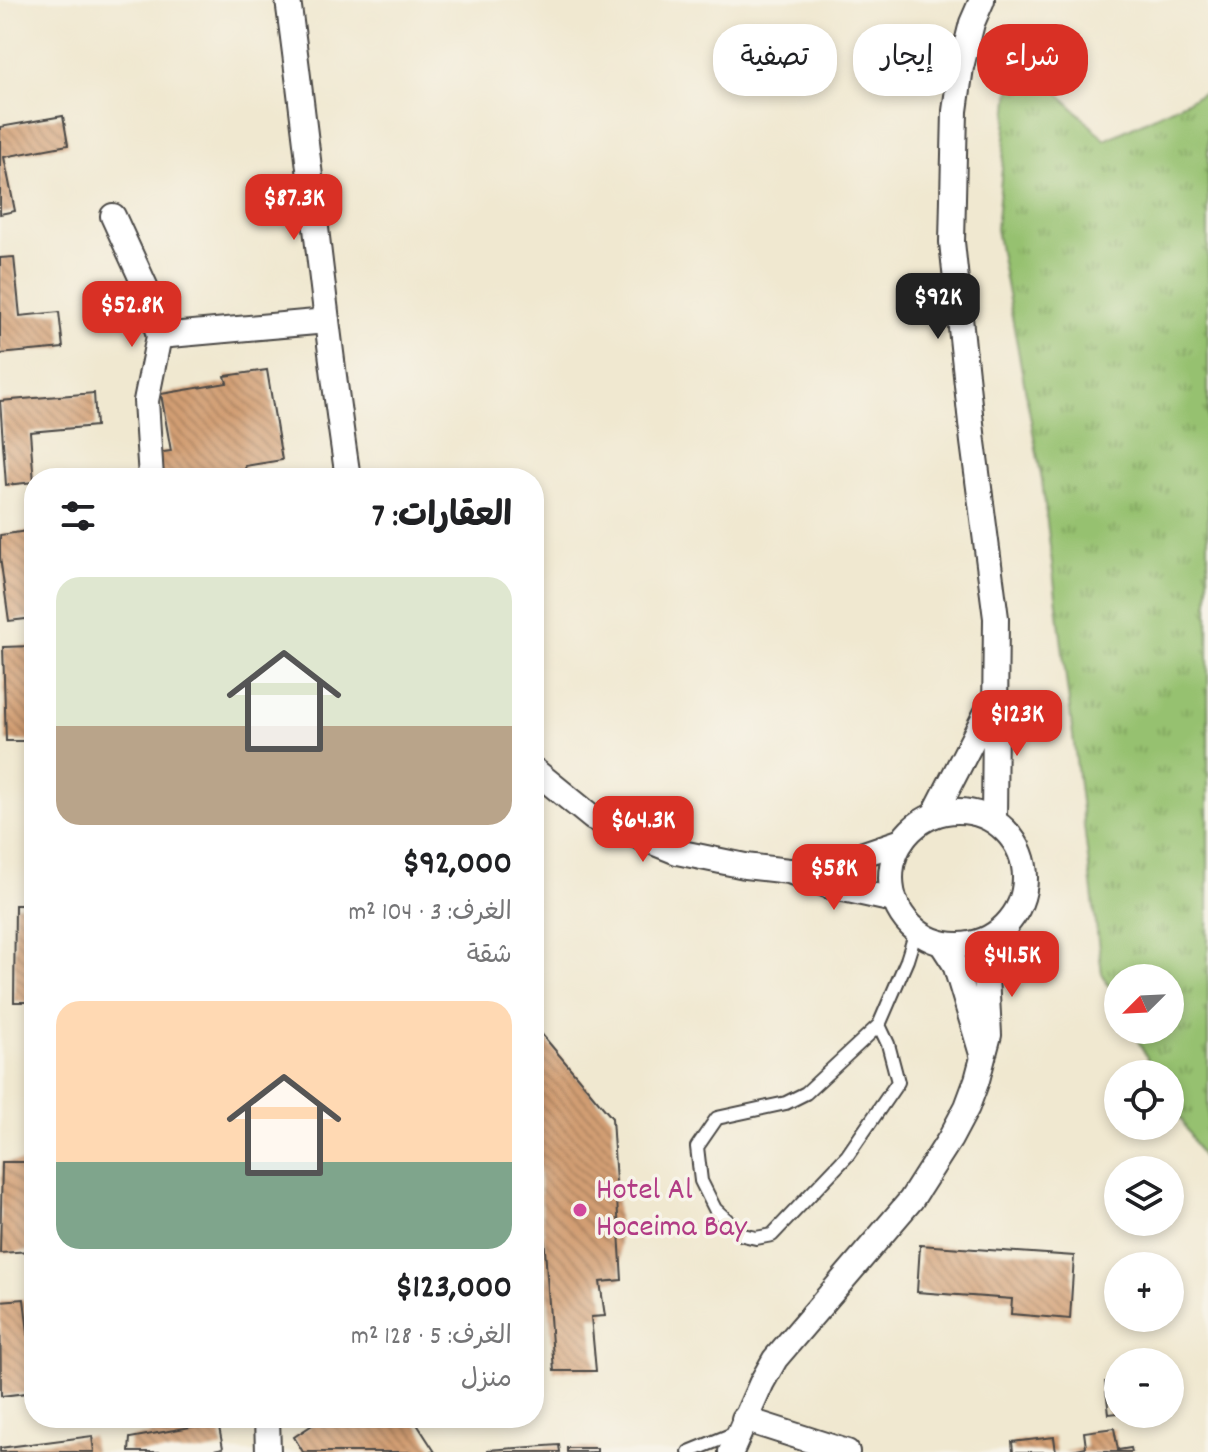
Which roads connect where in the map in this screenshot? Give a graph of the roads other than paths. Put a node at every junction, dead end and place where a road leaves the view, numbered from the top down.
1 (288, 0) edge
2 (982, 0) edge
3 (113, 216) dead end
4 (327, 321) junction
5 (159, 336) junction
6 (150, 468) edge
7 (346, 468) edge
8 (996, 694) junction
9 (544, 778) edge
10 (934, 815) junction
11 (994, 820) junction
12 (902, 841) junction
13 (789, 871) junction
14 (894, 900) junction
15 (1006, 926) junction
16 (916, 931) junction
17 (942, 944) junction
18 (879, 1025) junction
19 (982, 1054) junction
20 (267, 1428) edge
21 (738, 1434) edge
22 (268, 1452) edge
23 (689, 1452) edge
24 (847, 1452) edge

1 - 4 street
2 - 8 street
3 - 5 street
4 - 5 street
4 - 7 street
5 - 6 street
8 - 10 street
8 - 11 street
9 - 13 street
10 - 11 street
10 - 12 street
11 - 15 street
12 - 13 street
12 - 14 street
13 - 14 street
14 - 16 street
15 - 17 street
15 - 19 street
16 - 17 street
16 - 18 lane
17 - 19 street
18 - 18 lane
19 - 21 street
20 - 22 street
21 - 23 lane
21 - 24 street

